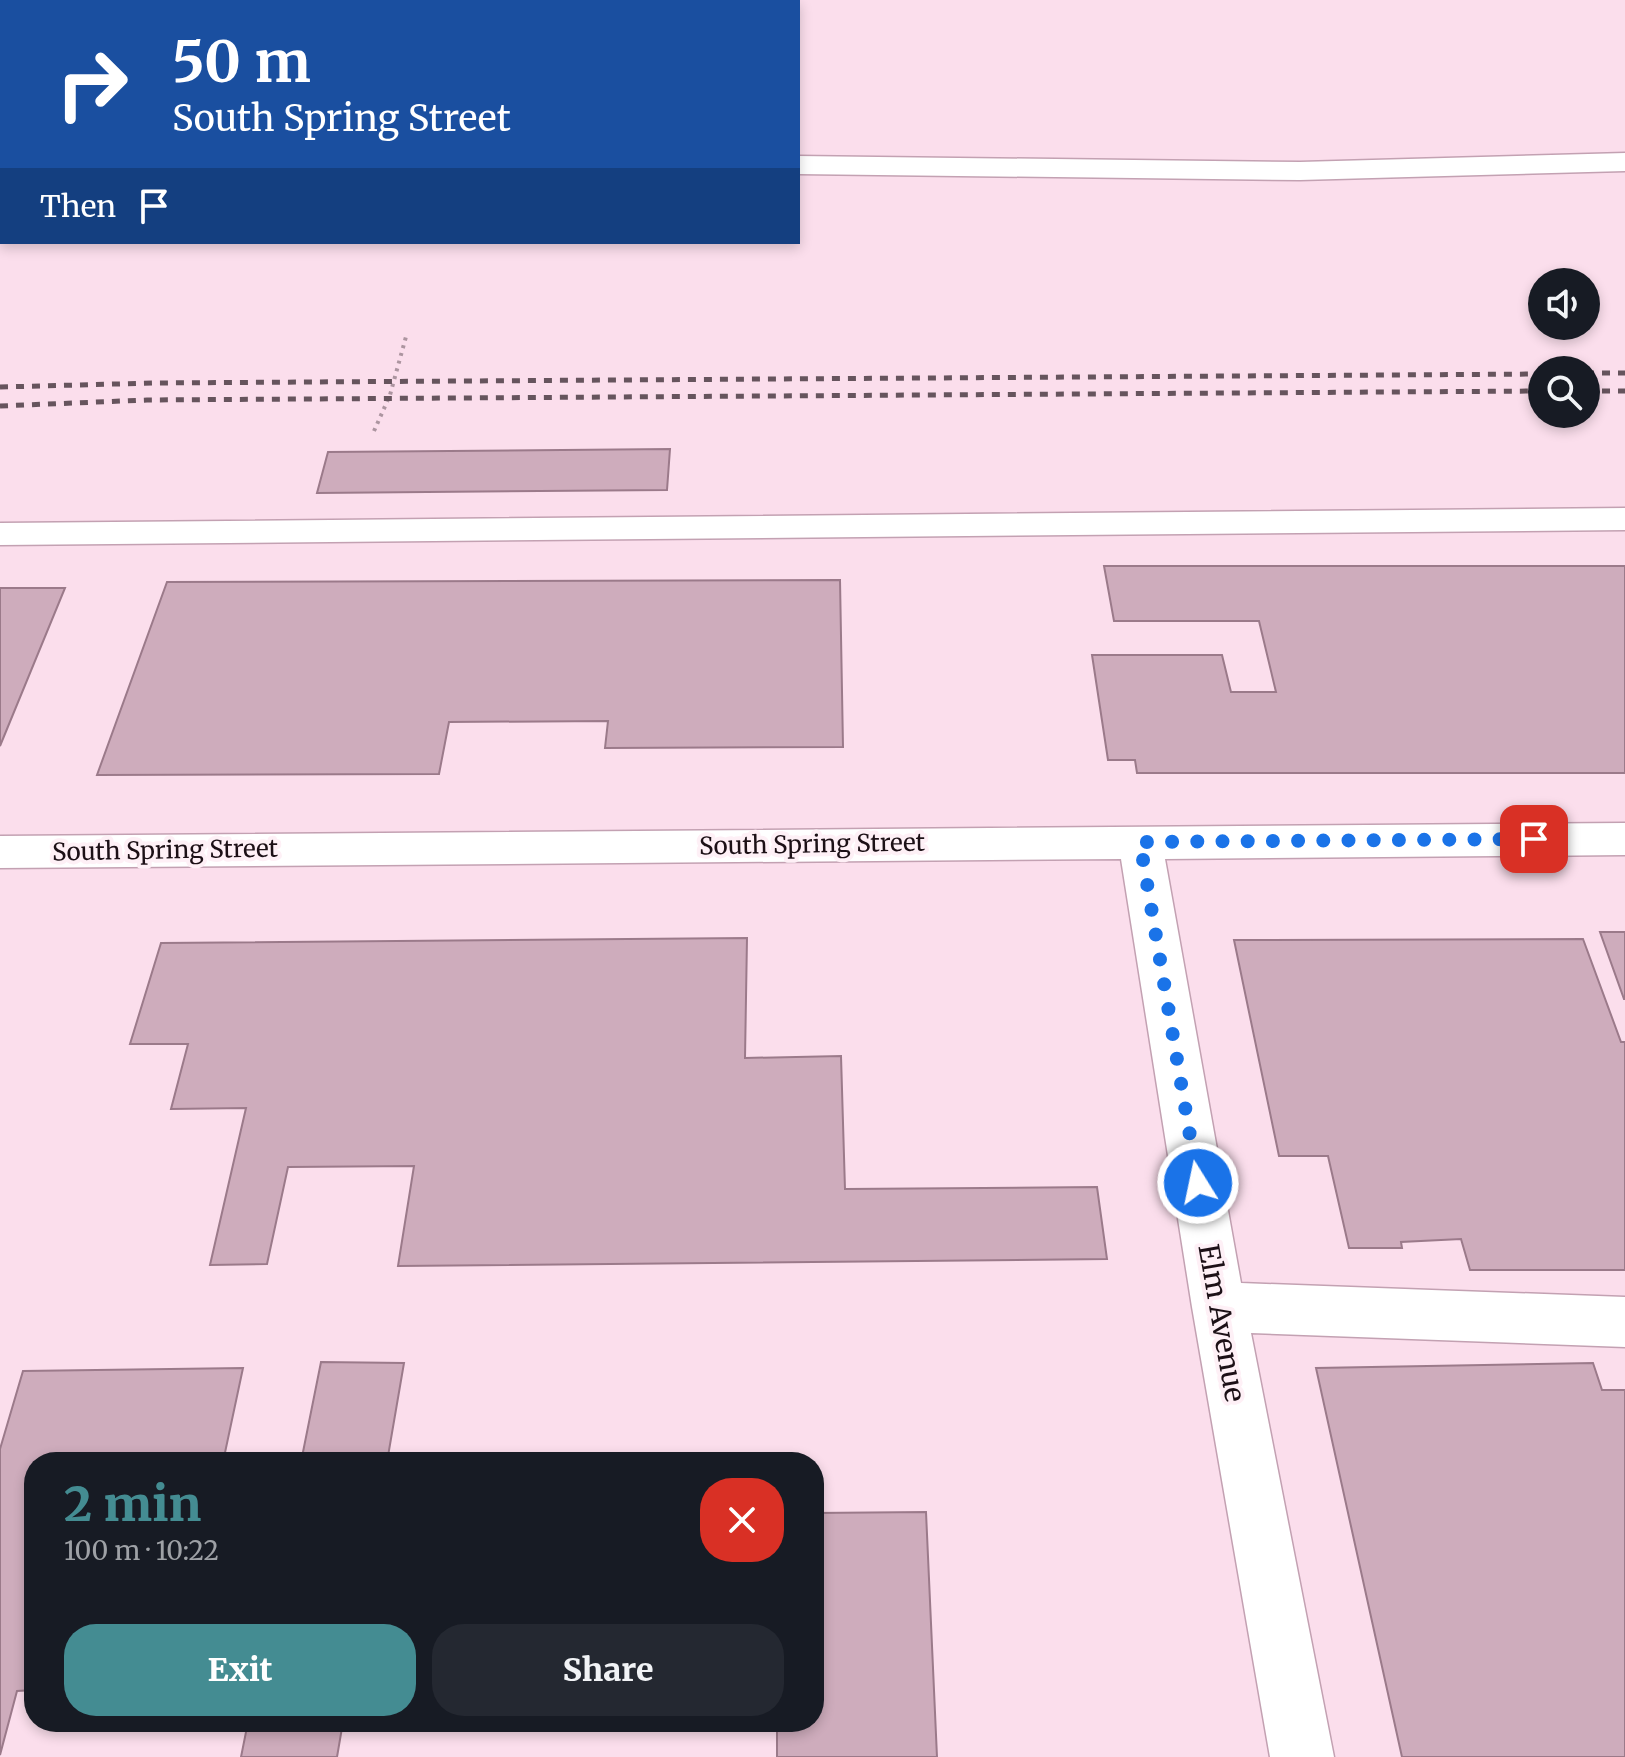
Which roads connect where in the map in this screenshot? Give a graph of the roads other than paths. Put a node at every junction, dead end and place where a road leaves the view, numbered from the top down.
1 (1625, 162) edge
2 (800, 165) edge
3 (1625, 519) edge
4 (0, 534) edge
5 (1625, 839) edge
6 (1140, 842) junction
7 (0, 852) edge
8 (1219, 1307) junction
9 (1625, 1322) edge
10 (1302, 1757) edge

1 - 2 street
3 - 4 street
5 - 6 street, South Spring Street
6 - 7 street, South Spring Street
6 - 8 street, Elm Avenue
8 - 9 street
8 - 10 street, Elm Avenue

